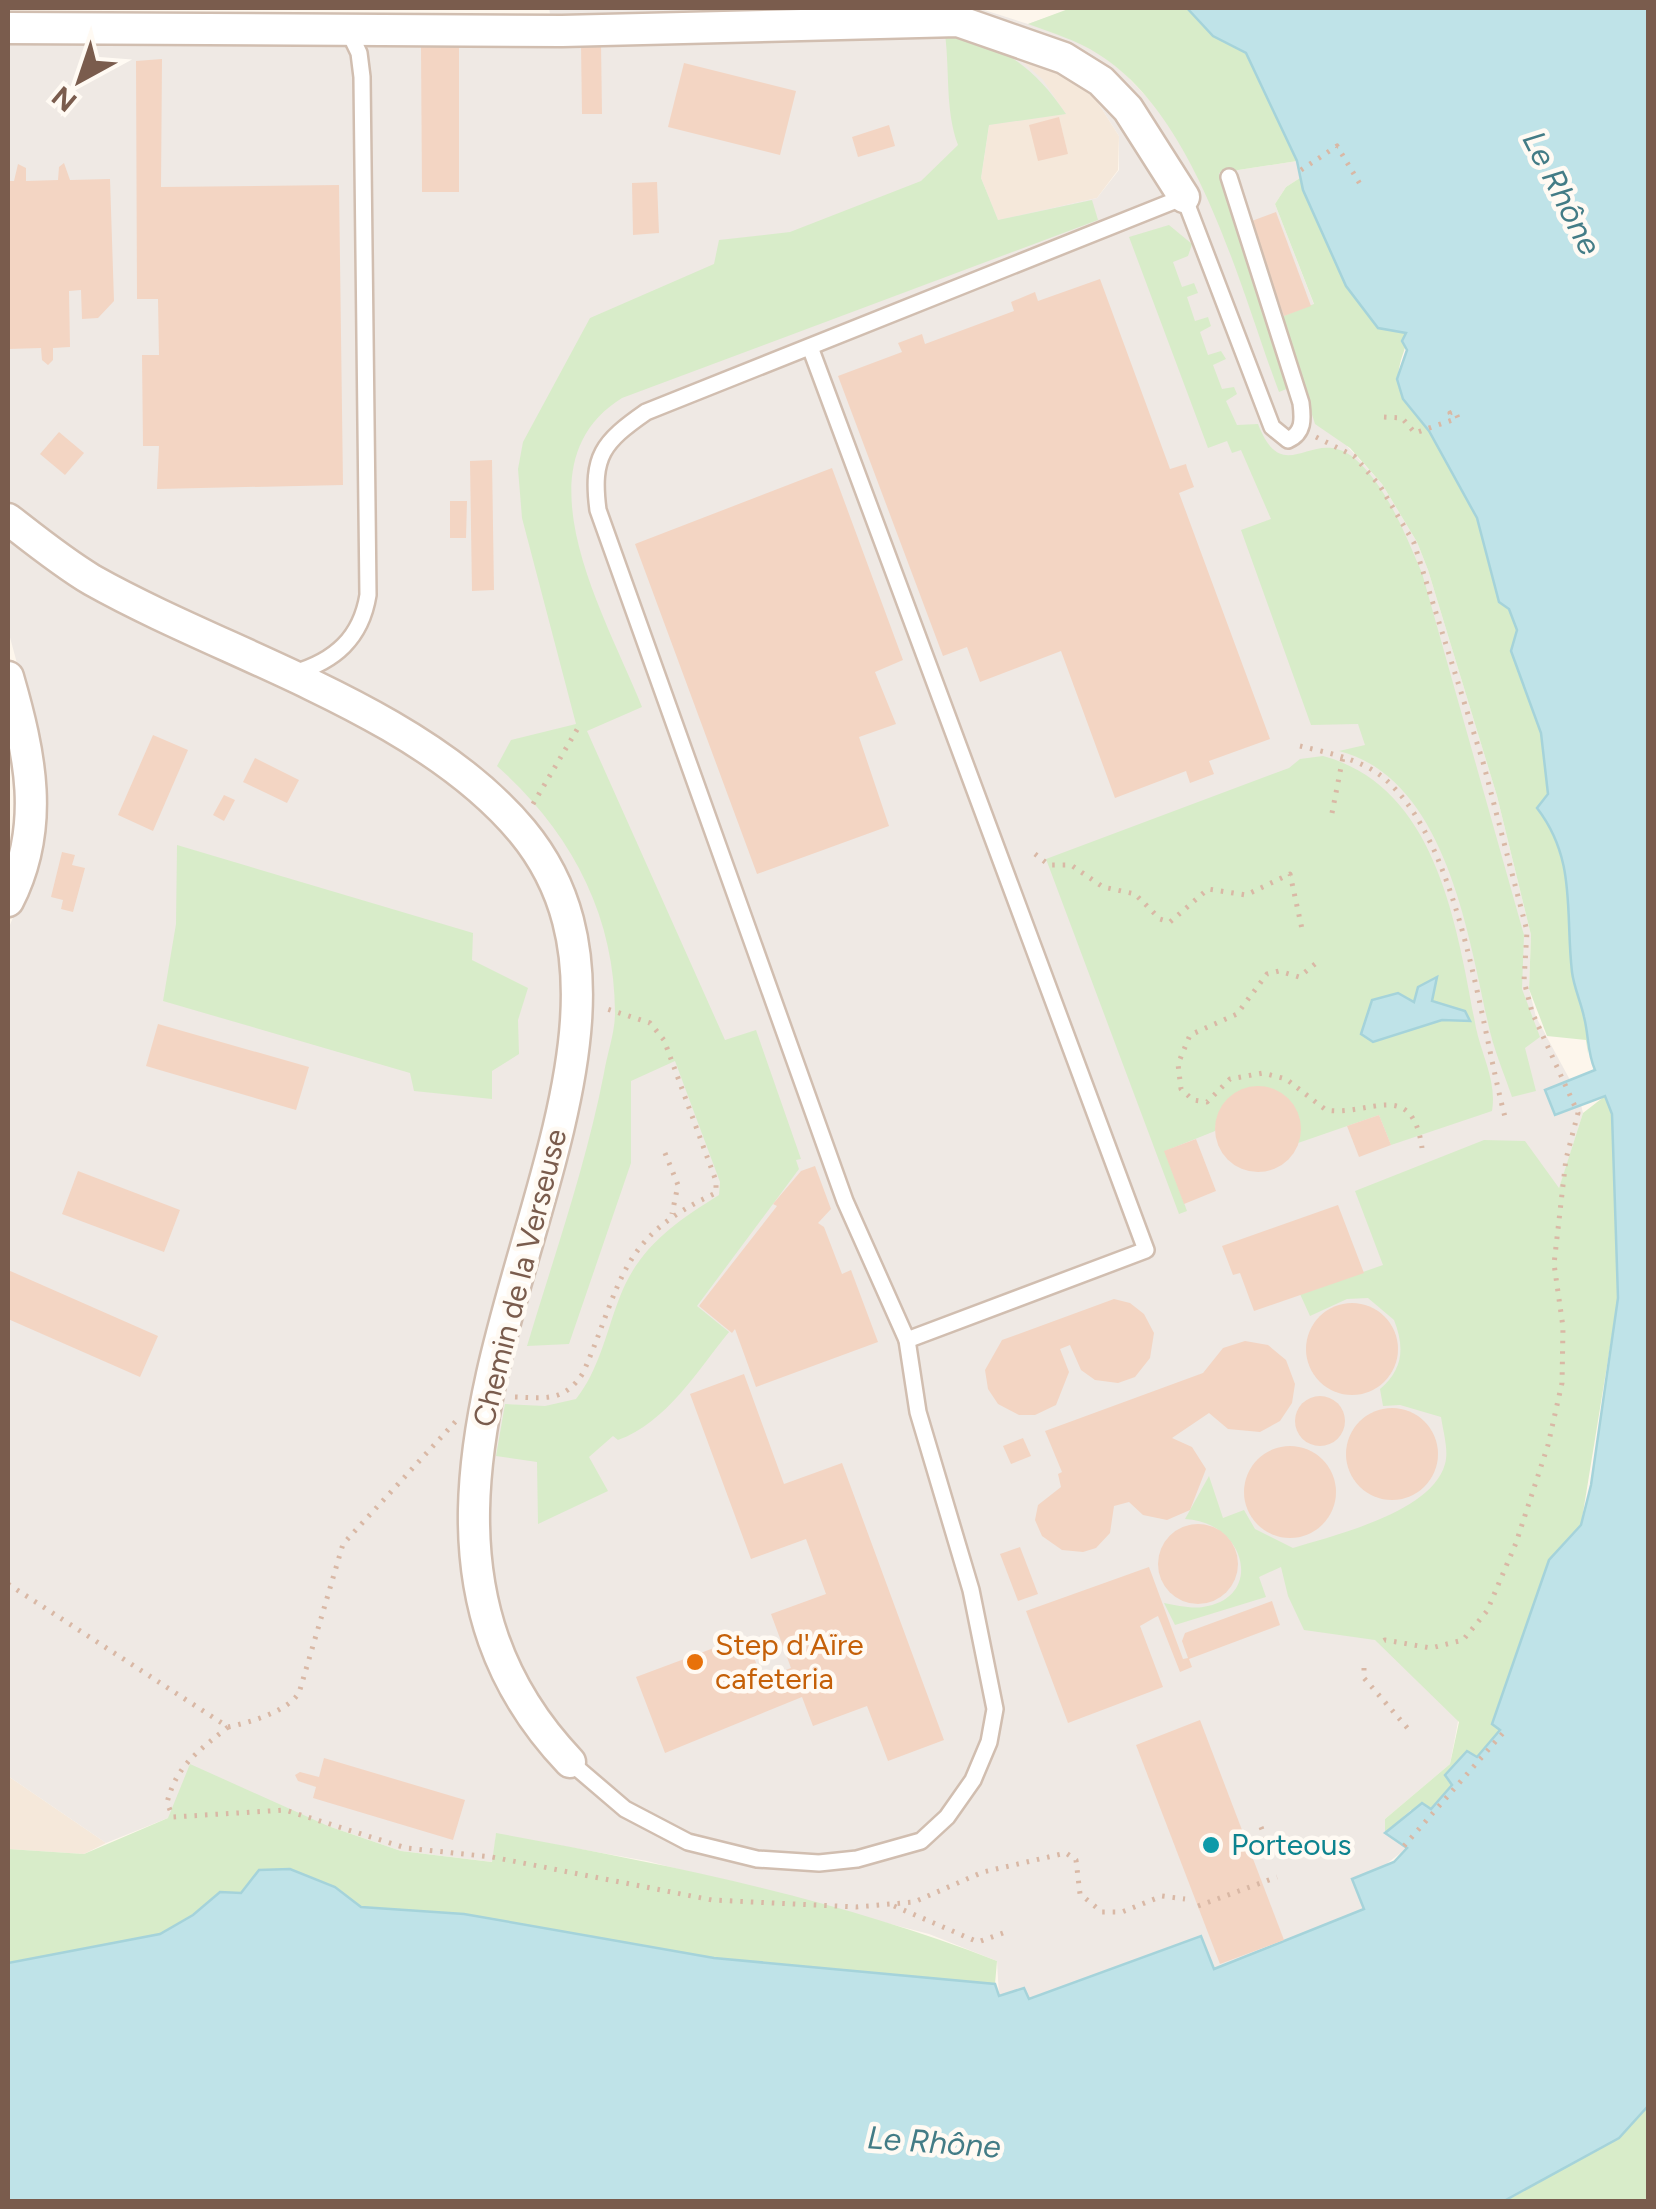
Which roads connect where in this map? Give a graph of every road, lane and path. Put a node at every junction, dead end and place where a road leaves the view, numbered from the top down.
1 (335, 21) edge
2 (8, 28) edge
3 (1301, 170) dead end
4 (1229, 178) dead end
5 (1360, 184) dead end
6 (1184, 197) junction
7 (810, 348) junction
8 (1384, 417) dead end
9 (1453, 417) dead end
10 (1301, 430) junction
11 (8, 519) edge
12 (287, 675) junction
13 (8, 677) edge
14 (578, 728) dead end
15 (1300, 746) dead end
16 (1343, 758) junction
17 (532, 807) dead end
18 (1332, 812) dead end
19 (1036, 854) dead end
20 (8, 901) edge
21 (1302, 928) dead end
22 (1314, 964) dead end
23 (607, 1008) dead end
24 (1505, 1117) dead end
25 (1422, 1148) dead end
26 (665, 1153) dead end
27 (671, 1216) junction
28 (906, 1340) junction
29 (492, 1408) junction
30 (8, 1584) edge
31 (1378, 1644) dead end
32 (1364, 1668) dead end
33 (228, 1726) junction
34 (1410, 1731) dead end
35 (1503, 1733) dead end
36 (570, 1762) joint
37 (1261, 1827) dead end
38 (1404, 1846) dead end
39 (1272, 1853) dead end
40 (1277, 1878) dead end
41 (1185, 1899) dead end
42 (892, 1905) junction
43 (1198, 1906) dead end
44 (1004, 1933) dead end

1 - 2 street
1 - 6 street
1 - 12 lane
3 - 5 path
4 - 10 lane
6 - 7 lane, Chemin de la Verseuse
6 - 10 lane
7 - 28 lane, Chemin de la Verseuse
7 - 28 lane
8 - 9 path
10 - 31 path
11 - 12 street, Chemin de la Verseuse
12 - 29 street, Chemin de la Verseuse
13 - 20 street
14 - 17 path
15 - 16 path
16 - 18 path
16 - 24 path
19 - 21 path
22 - 25 path
23 - 27 path
26 - 27 path
27 - 29 path
28 - 36 lane, Chemin de la Verseuse
29 - 33 path
29 - 36 street, Chemin de la Verseuse
30 - 33 path
32 - 34 path
33 - 42 path
35 - 38 path
37 - 39 path
40 - 43 path
41 - 42 path
42 - 44 path

